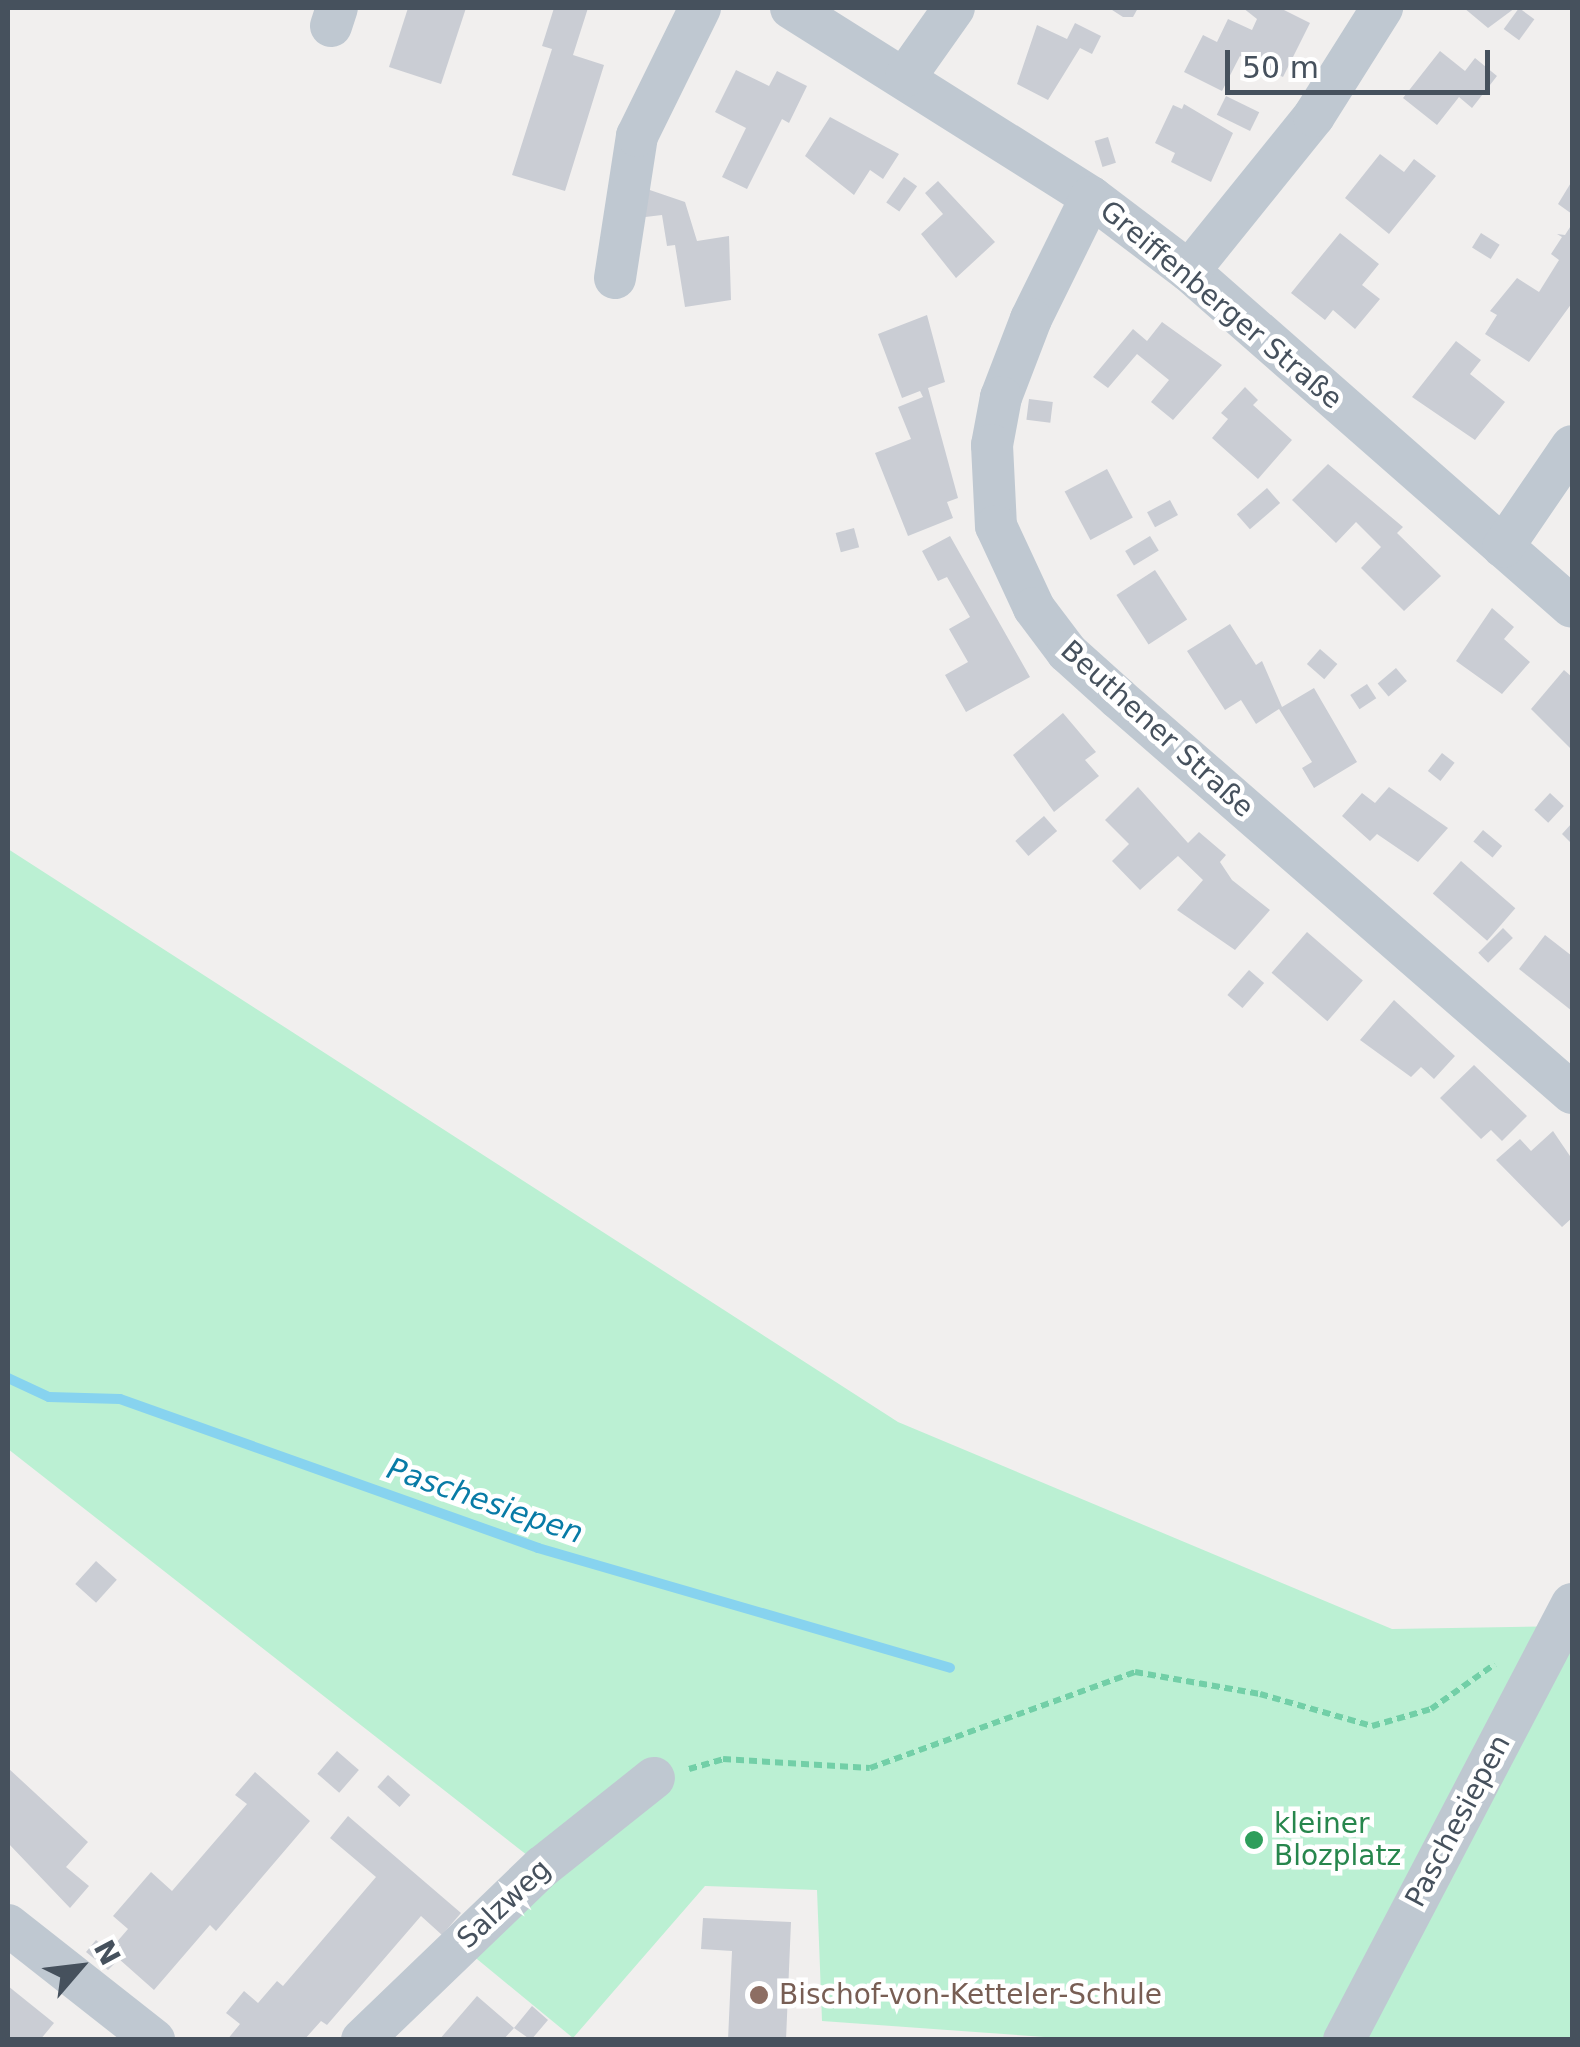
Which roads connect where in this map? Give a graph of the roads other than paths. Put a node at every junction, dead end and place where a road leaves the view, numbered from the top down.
1 (700, 8) edge
2 (791, 8) edge
3 (954, 8) edge
4 (1382, 8) edge
5 (906, 76) junction
6 (1090, 198) junction
7 (1189, 271) junction
8 (615, 278) dead end
9 (1572, 446) edge
10 (1503, 546) junction
11 (1572, 608) edge
12 (1572, 1093) edge
13 (1572, 1604) edge
14 (654, 1778) road end
15 (8, 1925) edge
16 (154, 2040) edge
17 (362, 2040) edge
18 (1344, 2040) edge

1 - 8 street
2 - 5 street, Greiffenberger Straße
3 - 5 street
4 - 7 street
5 - 6 street, Greiffenberger Straße
6 - 7 street, Greiffenberger Straße
6 - 12 street, Beuthener Straße
7 - 10 street, Greiffenberger Straße
9 - 10 street
10 - 11 street, Greiffenberger Straße
13 - 18 street, Paschesiepen
14 - 17 street, Salzweg
15 - 16 street

